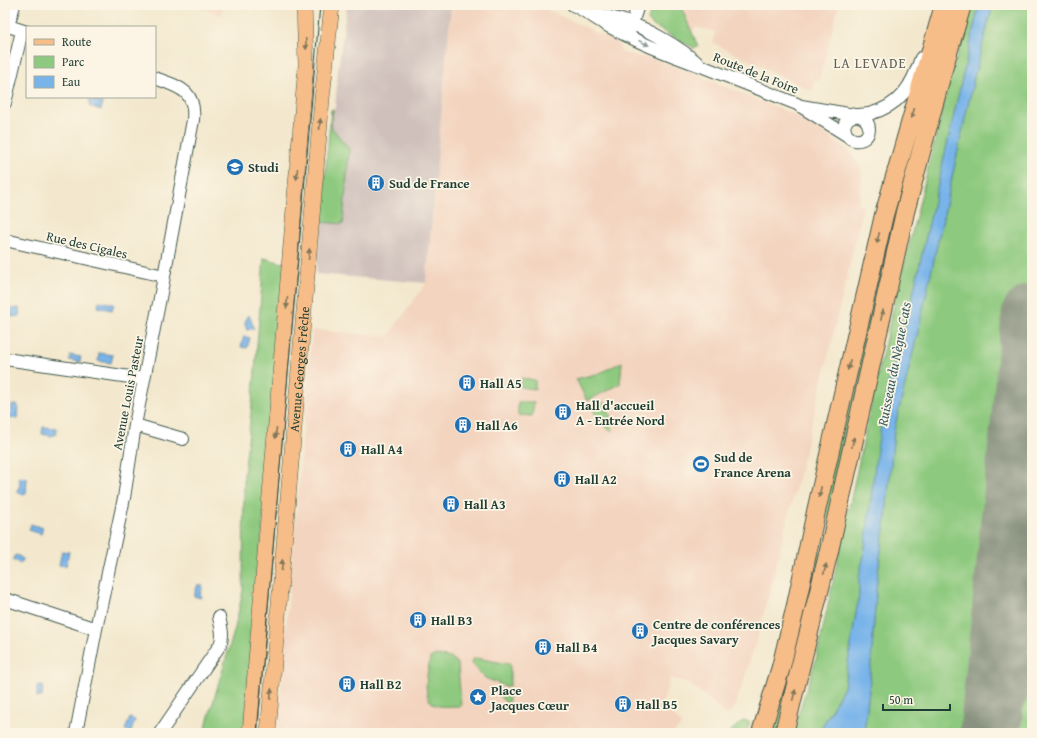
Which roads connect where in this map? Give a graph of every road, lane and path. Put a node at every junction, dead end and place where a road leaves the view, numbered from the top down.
1 (14, 5) edge
2 (304, 5) edge
3 (332, 5) edge
4 (573, 5) edge
5 (638, 5) edge
6 (646, 5) edge
7 (944, 5) edge
8 (962, 5) edge
9 (585, 11) junction
10 (631, 24) junction
11 (7, 25) edge
12 (25, 31) edge
13 (934, 35) junction
14 (629, 36) junction
15 (701, 66) junction
16 (156, 78) edge
17 (5, 103) edge
18 (801, 106) junction
19 (860, 116) junction
20 (848, 136) junction
21 (5, 240) edge
22 (164, 276) junction
23 (5, 358) edge
24 (144, 379) junction
25 (135, 425) junction
26 (183, 439) dead end
27 (5, 599) edge
28 (219, 617) dead end
29 (96, 629) junction
30 (770, 705) junction
31 (76, 733) edge
32 (160, 733) edge
33 (250, 733) edge
34 (268, 733) edge
35 (752, 733) edge
36 (760, 733) edge
37 (784, 733) edge

1 - 11 street
2 -> 33 main road, Avenue Georges Frêche
34 -> 3 main road, Avenue Georges Frêche
4 - 9 street, Route de la Foire
5 - 10 street
6 - 10 street
7 - 13 highway
37 -> 8 highway
9 - 10 street, Route de la Foire
9 - 14 street, Route de la Foire
10 - 14 street
10 - 15 street, Route de la Foire
11 - 12 street
12 - 17 street
13 - 19 street
13 -> 30 highway
14 -> 15 street, Route de la Foire
15 - 18 street, Route de la Foire
16 - 22 street, Avenue Louis Pasteur
18 - 19 street, Route de la Foire
18 - 20 street, Route de la Foire
19 - 20 street
19 - 20 street
21 - 22 street, Rue des Cigales
22 - 24 street, Avenue Louis Pasteur
23 - 24 street
24 - 25 street, Avenue Louis Pasteur
25 - 26 street
25 - 29 street, Avenue Louis Pasteur
27 - 29 street
28 - 32 street
29 - 31 street, Avenue Louis Pasteur
30 - 35 street
30 - 36 highway

